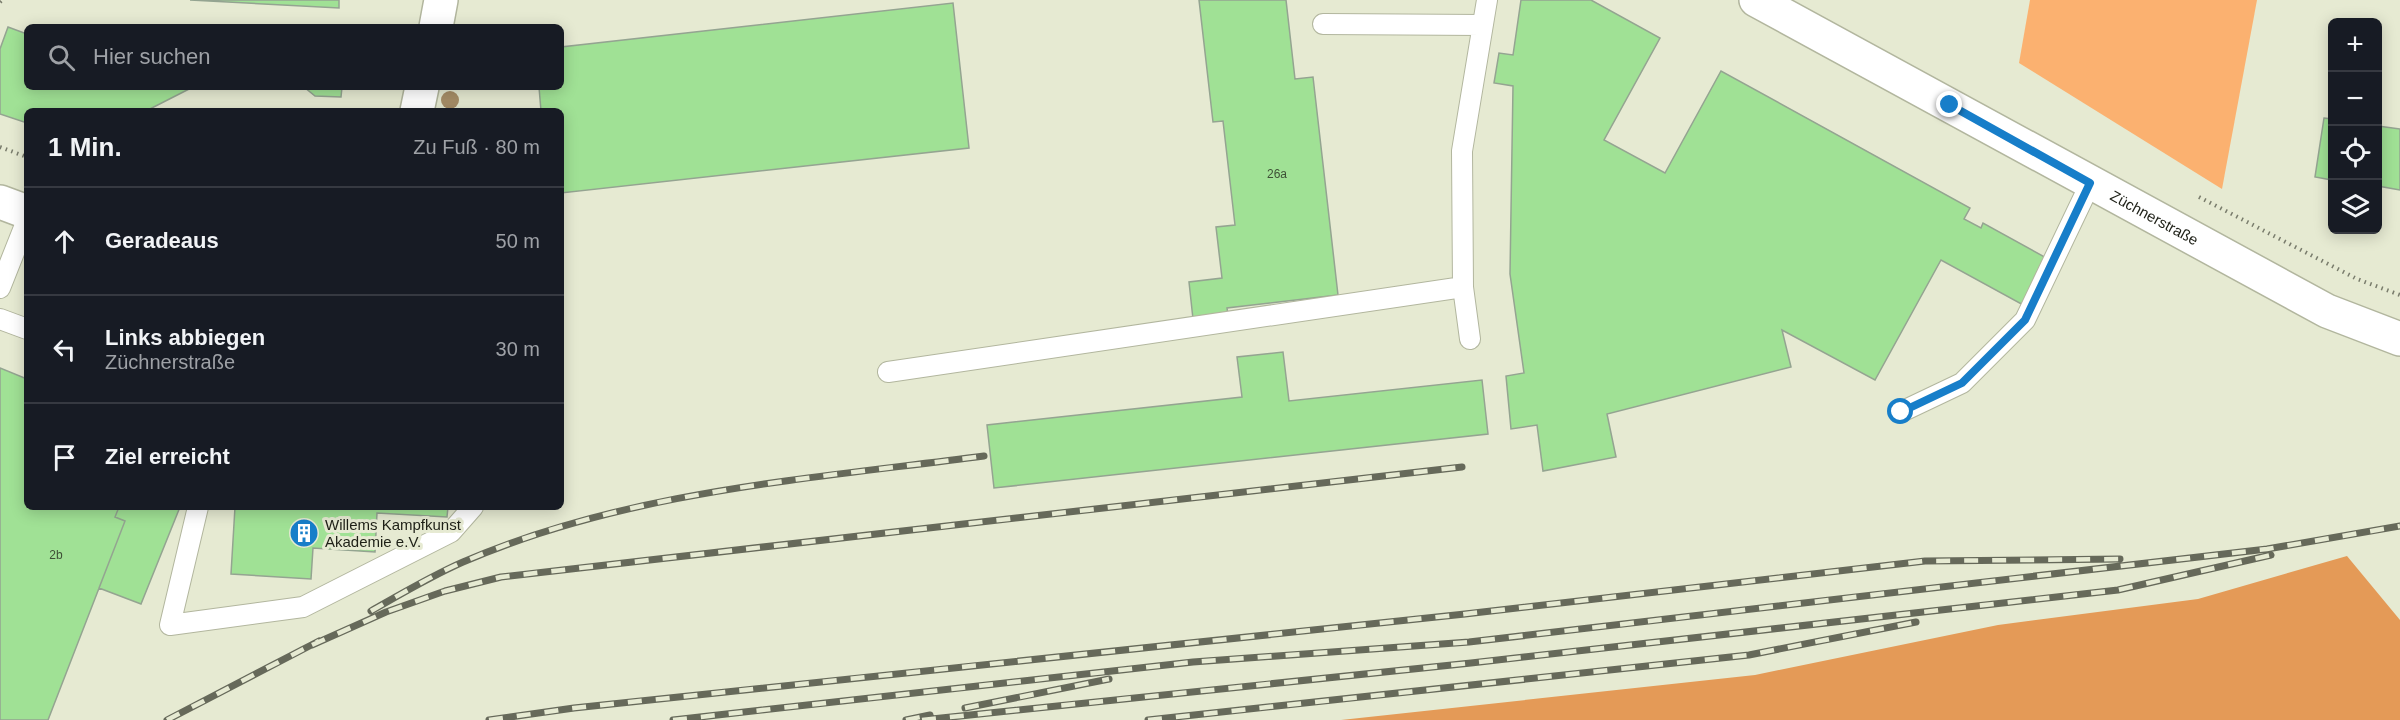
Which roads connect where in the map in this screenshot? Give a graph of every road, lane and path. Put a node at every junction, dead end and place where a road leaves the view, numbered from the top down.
1 (441, 0) edge
2 (1487, 0) edge
3 (1756, 0) edge
4 (437, 24) edge
5 (1323, 24) dead end
6 (1482, 25) junction
7 (421, 90) edge
8 (418, 108) edge
9 (0, 147) edge
10 (24, 156) edge
11 (2090, 183) junction
12 (2194, 194) dead end
13 (0, 202) edge
14 (24, 211) edge
15 (24, 228) edge
16 (1463, 287) junction
17 (0, 288) edge
18 (2400, 295) edge
19 (0, 319) edge
20 (24, 328) edge
21 (1470, 339) dead end
22 (2400, 339) edge
23 (888, 372) dead end
24 (1901, 412) dead end
25 (197, 510) edge
26 (470, 510) edge

1 - 4 street
2 - 6 lane
3 - 11 street, Züchnerstraße
5 - 6 lane
6 - 16 lane
7 - 8 street
9 - 10 path
11 - 22 street, Züchnerstraße
11 - 24 lane
12 - 18 path
13 - 14 street
15 - 17 lane
16 - 21 lane
16 - 23 lane
19 - 20 lane
25 - 26 lane

